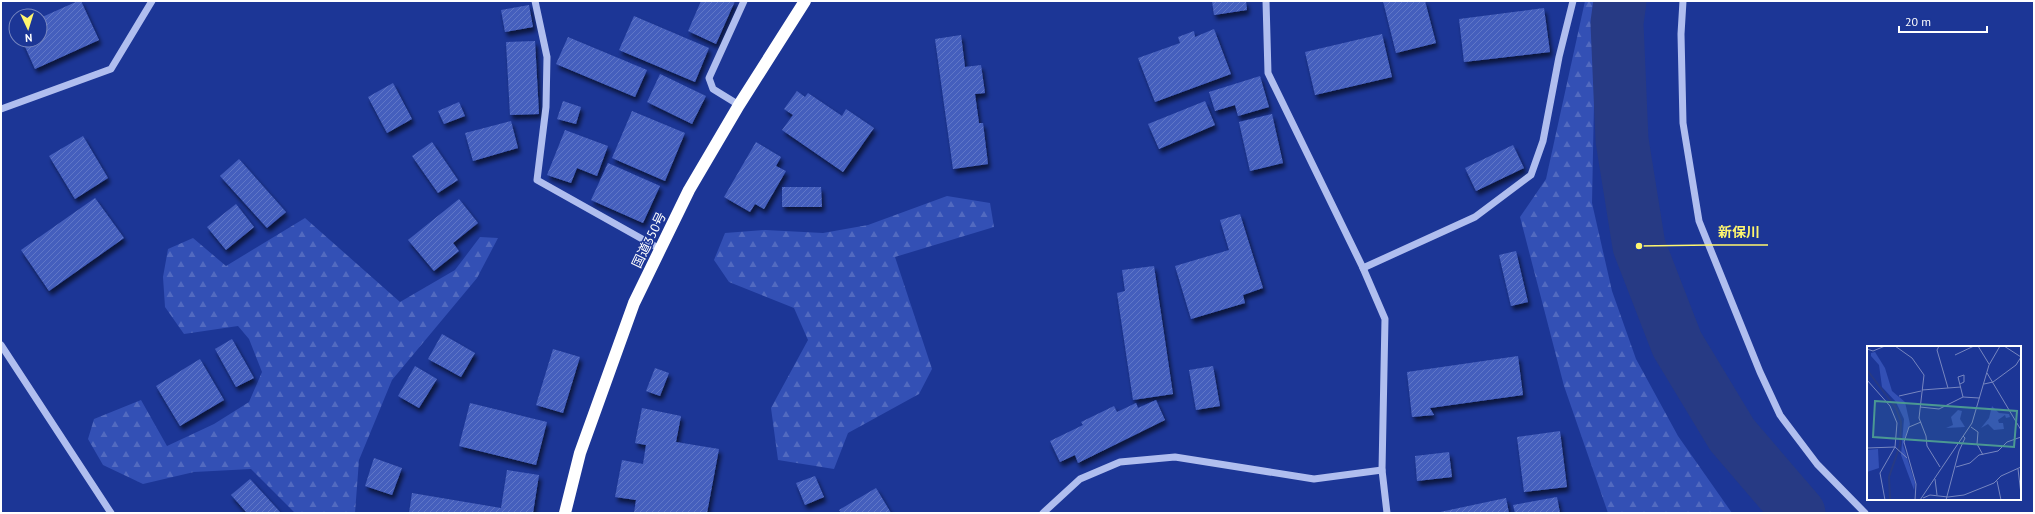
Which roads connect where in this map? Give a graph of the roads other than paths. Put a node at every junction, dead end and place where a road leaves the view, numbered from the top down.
1 (152, 1) edge
2 (535, 1) edge
3 (744, 1) edge
4 (805, 1) edge
5 (1266, 1) edge
6 (1573, 1) edge
7 (1683, 1) edge
8 (739, 105) junction
9 (1, 109) edge
10 (660, 249) junction
11 (1362, 268) junction
12 (1, 345) edge
13 (1382, 470) junction
14 (111, 513) edge
15 (565, 513) edge
16 (1042, 513) edge
17 (1387, 513) edge
18 (1864, 513) edge

1 - 9 street
2 - 10 street
3 - 8 street
4 - 8 highway, 国道350号
5 - 11 street
6 - 11 street
7 - 18 street
8 - 10 highway, 国道350号
10 - 15 highway, 国道350号
11 - 13 street
12 - 14 street
13 - 16 street
13 - 17 street

